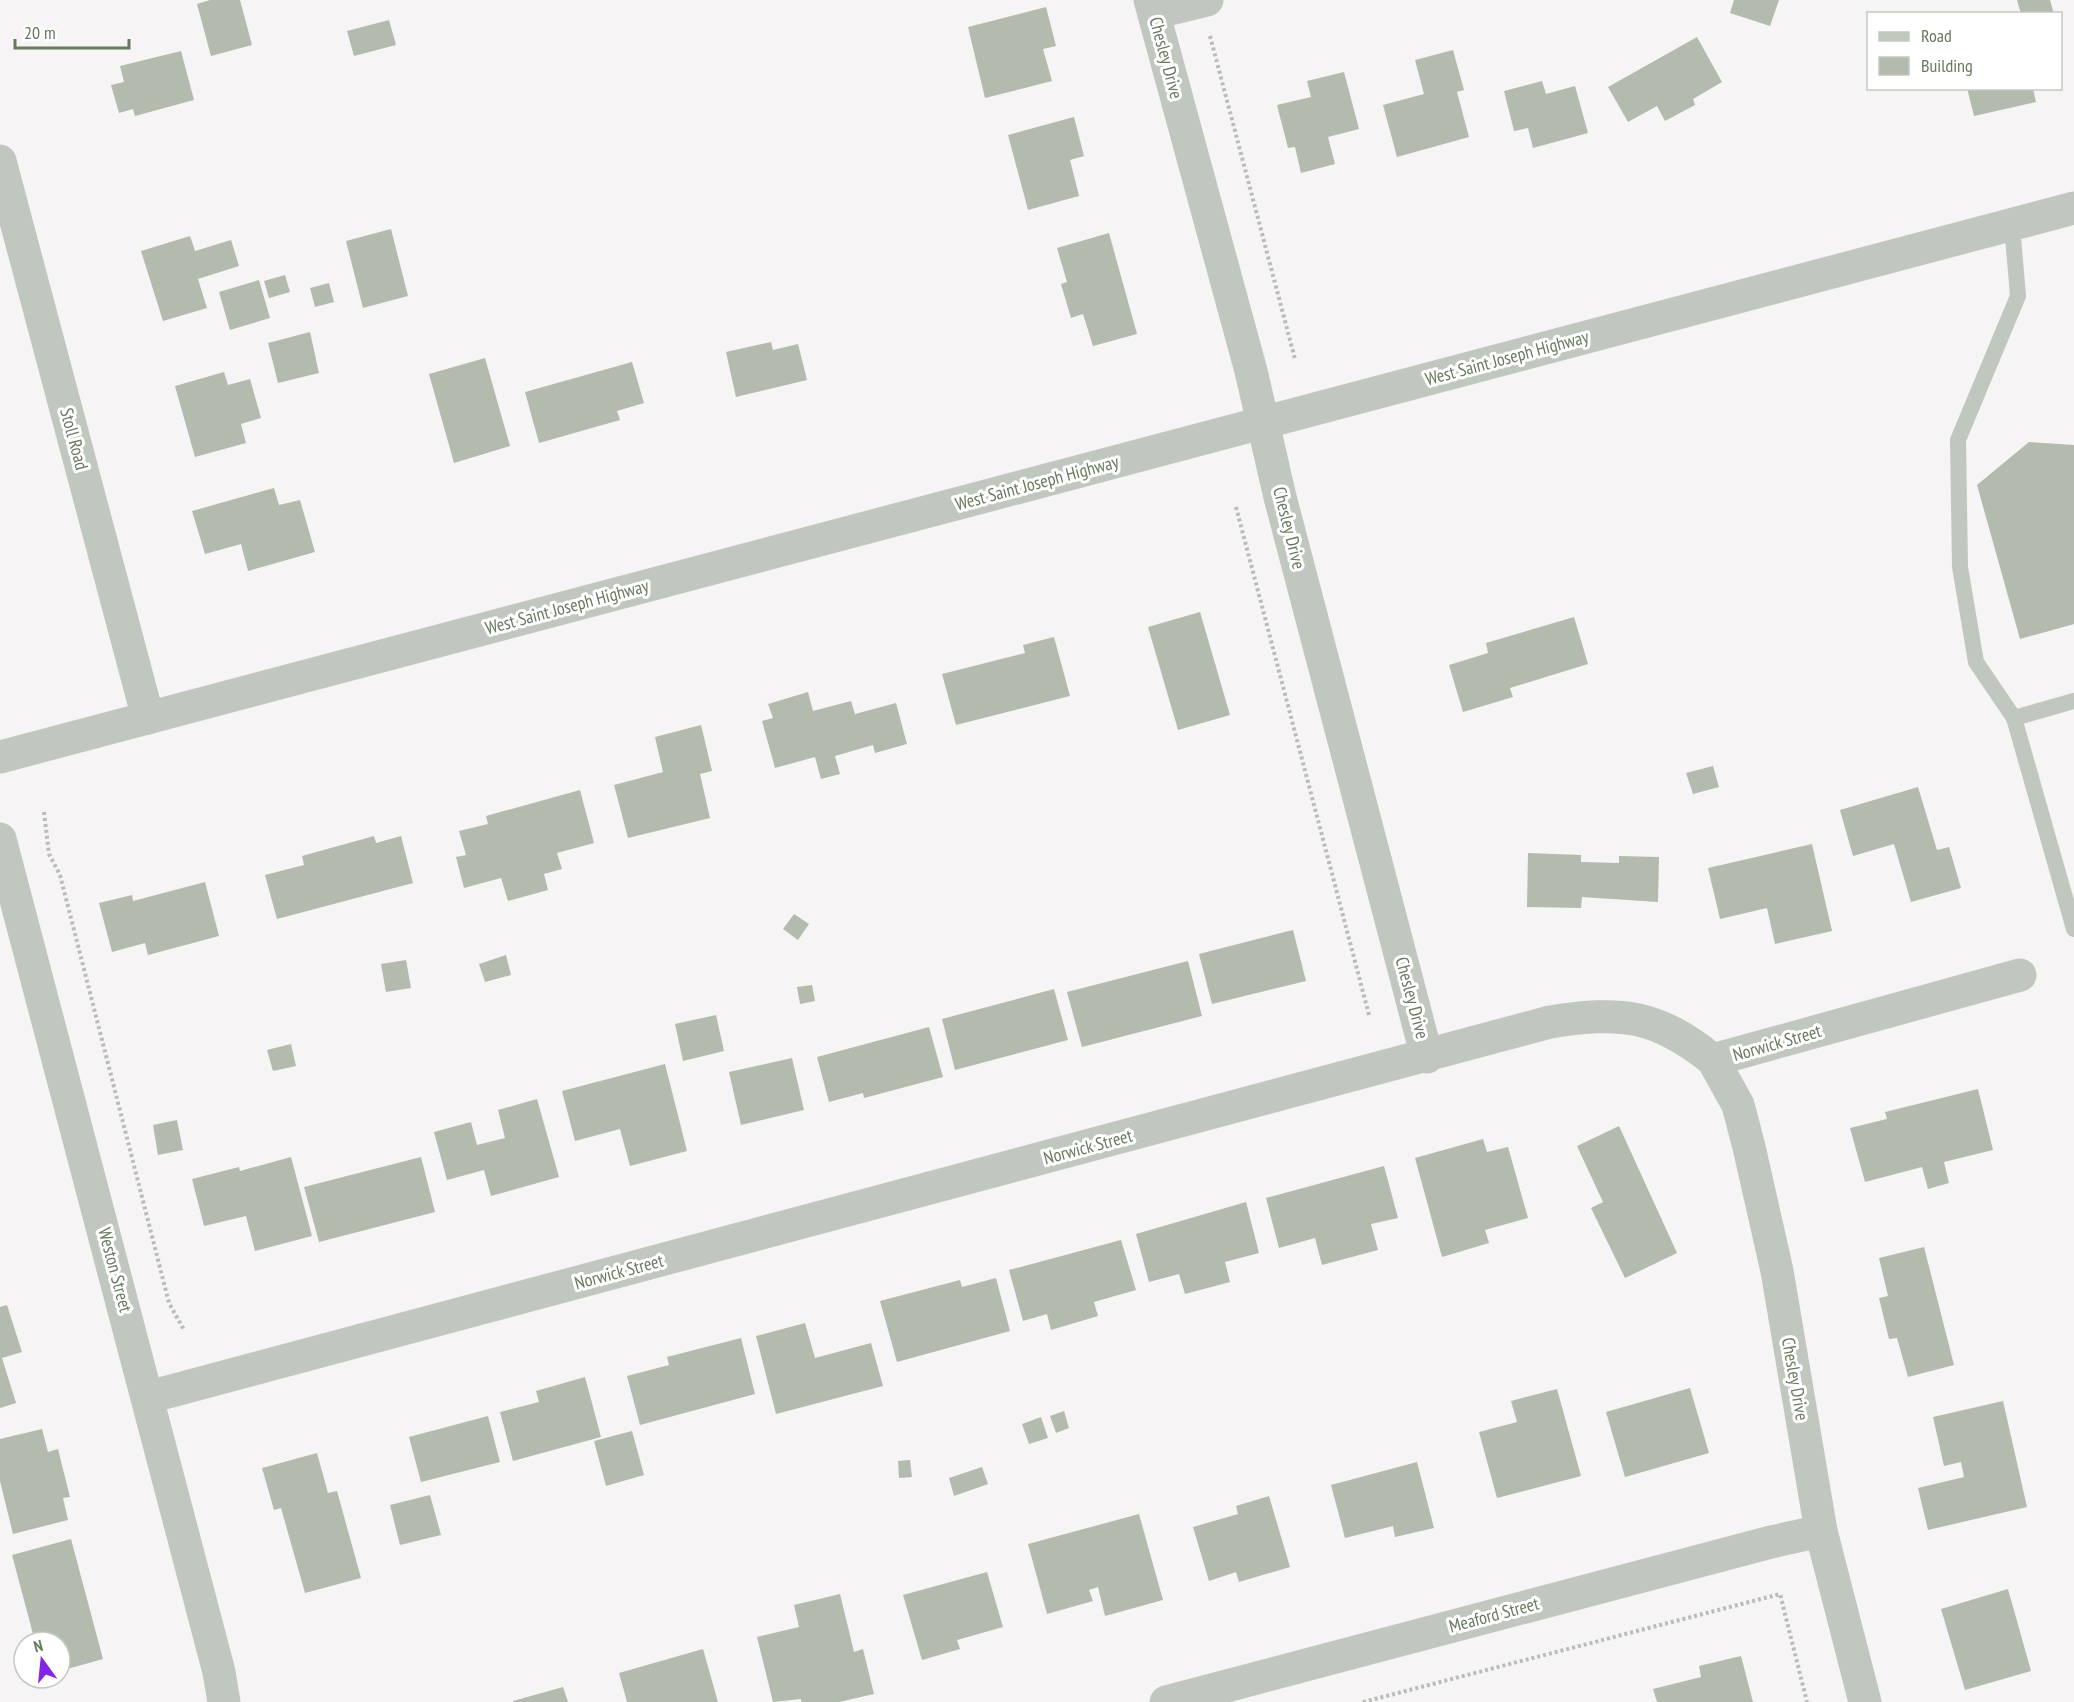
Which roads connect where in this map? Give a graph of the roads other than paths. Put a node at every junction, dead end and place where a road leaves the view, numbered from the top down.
1 (1204, 1) edge
2 (1152, 7) edge
3 (0, 161) edge
4 (2074, 208) edge
5 (2012, 225) junction
6 (1263, 423) junction
7 (2074, 701) edge
8 (148, 718) junction
9 (2014, 718) junction
10 (0, 757) edge
11 (0, 839) edge
12 (2074, 929) edge
13 (2020, 975) dead end
14 (1427, 1057) junction
15 (1713, 1060) junction
16 (149, 1396) junction
17 (1821, 1531) junction
18 (1260, 1690) edge
19 (224, 1702) edge
20 (1166, 1702) edge
21 (1865, 1702) edge

1 - 2 street
2 - 6 street, Chesley Drive
3 - 8 street, Stoll Road
4 - 5 street, West Saint Joseph Highway
5 - 6 street, West Saint Joseph Highway
5 - 9 lane
6 - 8 street, West Saint Joseph Highway
6 - 14 street, Chesley Drive
7 - 9 lane
8 - 10 street, West Saint Joseph Highway
9 - 12 lane
11 - 16 street, Weston Street
13 - 15 street, Norwick Street
14 - 15 street, Norwick Street
14 - 16 street, Norwick Street
15 - 17 street, Chesley Drive
16 - 19 street, Weston Street
17 - 18 street, Meaford Street
17 - 21 street, Chesley Drive
18 - 20 street, Meaford Street

